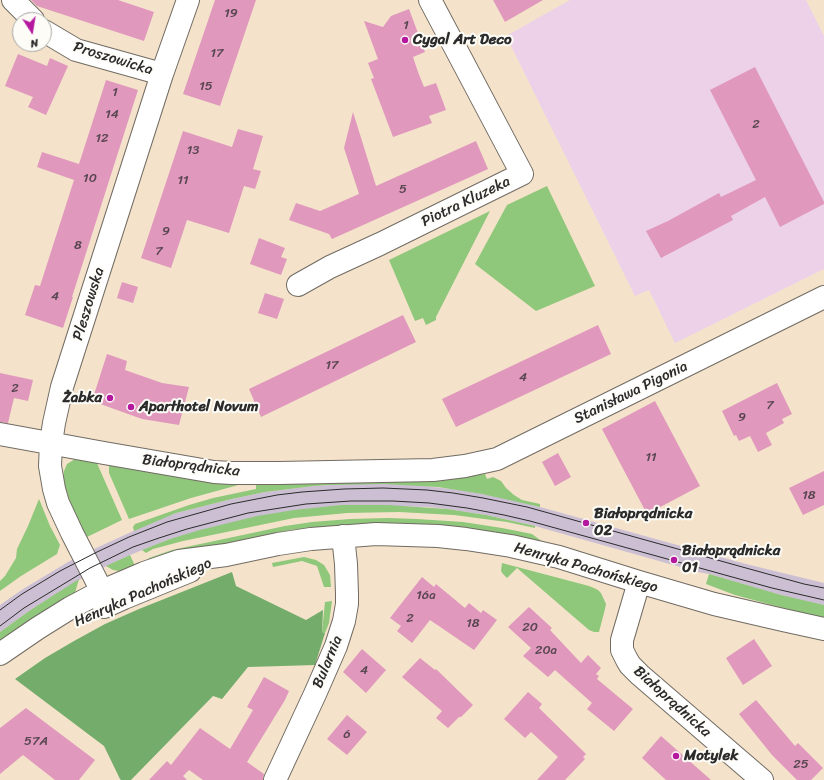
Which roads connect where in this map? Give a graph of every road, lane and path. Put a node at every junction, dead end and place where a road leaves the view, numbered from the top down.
1 (13, 0) edge
2 (188, 0) edge
3 (430, 0) edge
4 (25, 12) edge
5 (52, 36) edge
6 (162, 74) junction
7 (298, 285) dead end
8 (824, 297) edge
9 (0, 434) edge
10 (51, 443) junction
11 (433, 470) joint
12 (343, 536) junction
13 (639, 582) junction
14 (105, 598) junction
15 (824, 629) edge
16 (0, 654) edge
17 (0, 671) edge
18 (275, 780) edge
19 (762, 780) edge

1 - 4 street
2 - 6 street, Pleszowska
3 - 7 street, Piotra Kluzeka
5 - 6 street, Proszowicka
6 - 10 street, Pleszowska
8 - 11 street, Stanisława Pigonia
9 - 10 street, Białoprądnicka
10 - 11 street, Białoprądnicka
10 - 14 street, Pleszowska
12 - 13 street, Henryka Pachońskiego
12 - 14 street, Henryka Pachońskiego
12 - 18 street, Bularnia
13 - 15 street, Henryka Pachońskiego
13 - 19 street, Białoprądnicka
14 - 16 street, Henryka Pachońskiego
14 - 17 street, Henryka Pachońskiego

